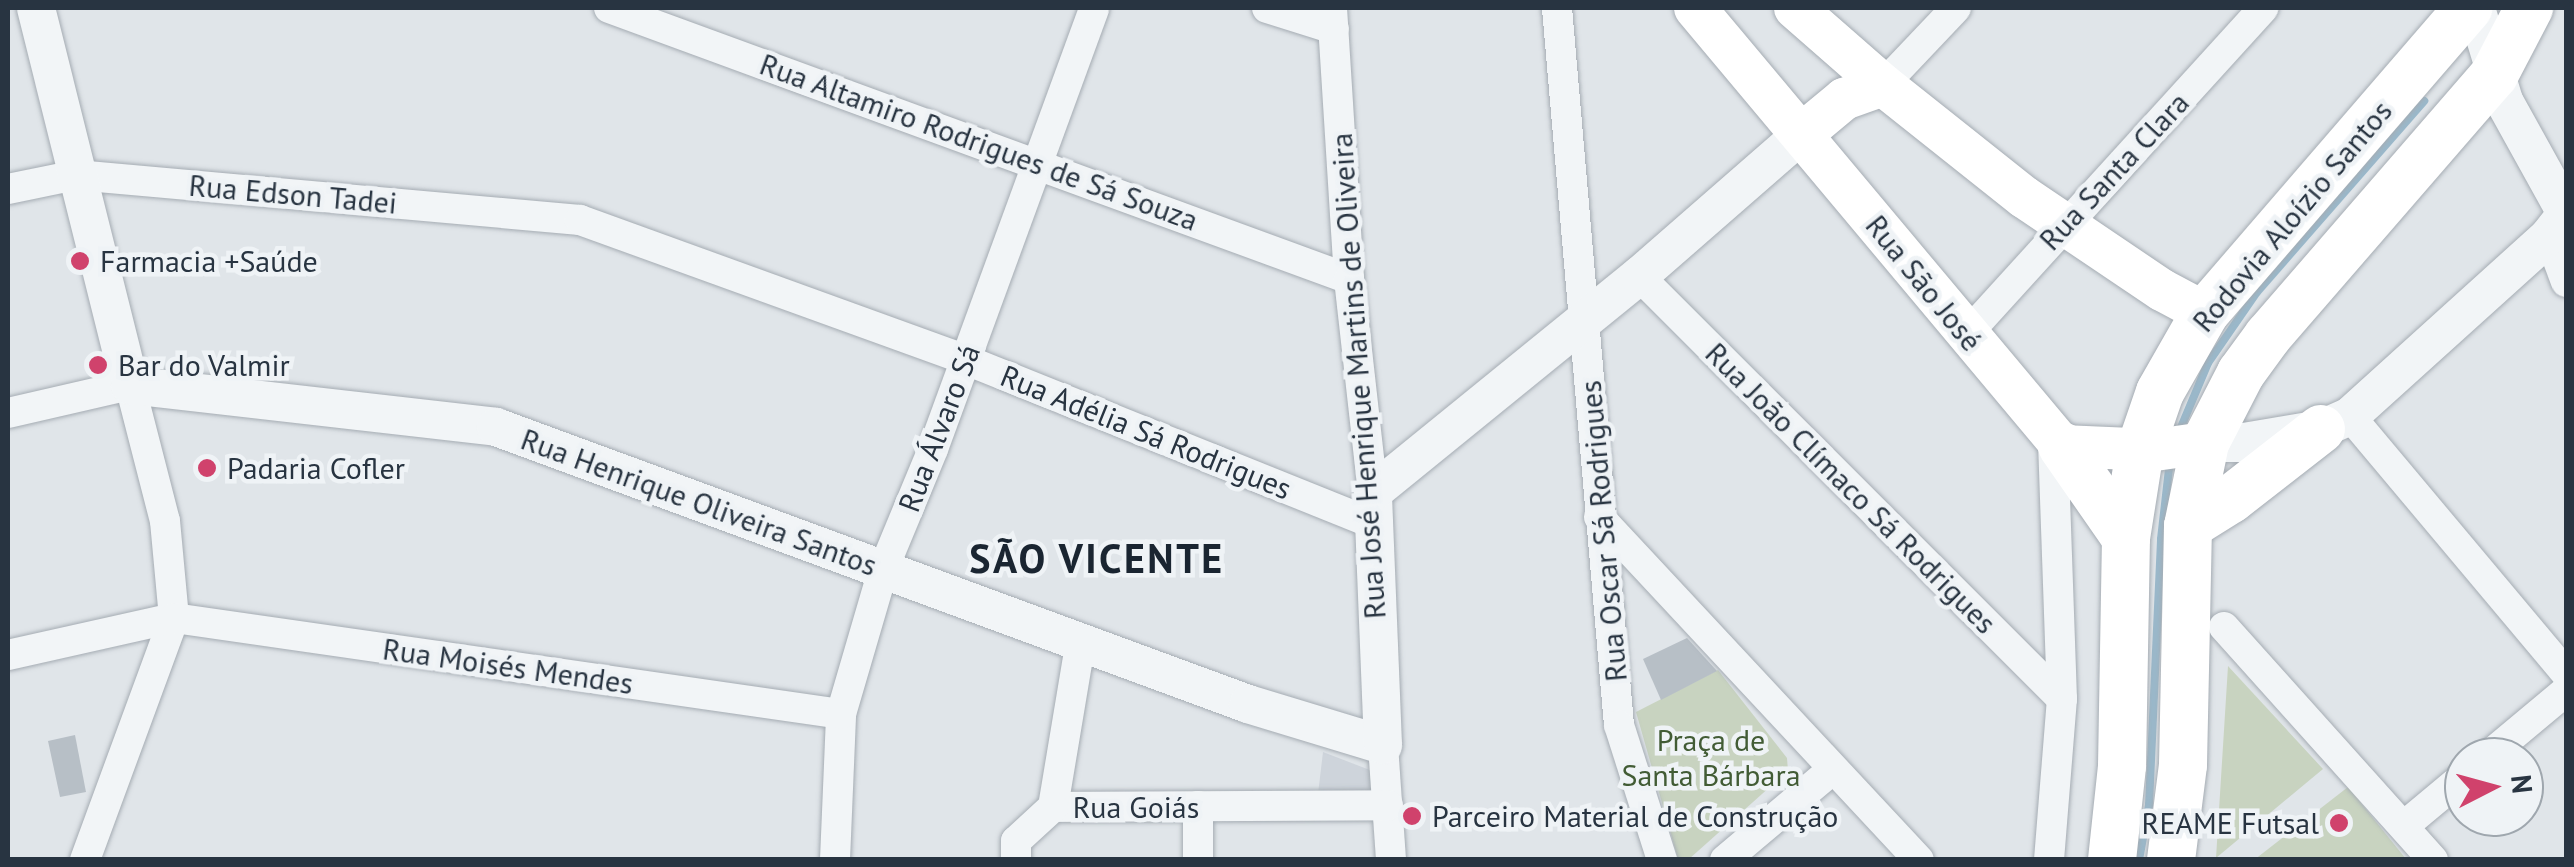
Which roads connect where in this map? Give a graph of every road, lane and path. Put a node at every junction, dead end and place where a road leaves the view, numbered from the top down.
1 (36, 8) edge
2 (609, 8) edge
3 (1094, 8) edge
4 (1267, 8) edge
5 (1556, 8) edge
6 (1694, 8) edge
7 (1796, 8) edge
8 (1956, 8) edge
9 (2264, 8) edge
10 (2468, 8) edge
11 (2476, 8) edge
12 (2529, 8) edge
13 (1332, 18) edge
14 (2494, 75) junction
15 (2409, 76) junction
16 (1883, 86) junction
17 (1802, 134) junction
18 (1036, 160) junction
19 (76, 174) junction
20 (8, 189) edge
21 (580, 220) joint
22 (2561, 221) edge
23 (2067, 229) junction
24 (1639, 276) junction
25 (1349, 279) junction
26 (2566, 282) edge
27 (2206, 313) junction
28 (1586, 316) junction
29 (1966, 335) junction
30 (966, 360) junction
31 (130, 385) junction
32 (8, 413) edge
33 (2335, 422) junction
34 (2058, 441) junction
35 (2172, 447) junction
36 (1373, 508) junction
37 (1599, 517) junction
38 (2188, 526) junction
39 (2126, 538) junction
40 (882, 570) junction
41 (174, 618) junction
42 (2224, 627) dead end
43 (1081, 640) junction
44 (8, 655) edge
45 (2566, 674) edge
46 (2566, 691) edge
47 (2062, 700) junction
48 (841, 714) junction
49 (2511, 737) edge
50 (1383, 745) junction
51 (1832, 769) junction
52 (2444, 793) edge
53 (1198, 806) junction
54 (1053, 807) junction
55 (2404, 826) junction
56 (1394, 840) edge
57 (85, 860) edge
58 (835, 860) edge
59 (1016, 860) edge
60 (1198, 860) edge
61 (1662, 860) edge
62 (1724, 860) edge
63 (1919, 860) edge
64 (2049, 860) edge
65 (2112, 860) edge
66 (2171, 860) edge
67 (2433, 860) edge

1 - 19 street
2 - 18 street, Rua Altamiro Rodrigues de Sá Souza
3 - 18 street, Rua Álvaro Sá
4 - 13 street
5 - 28 street, Rua Oscar Sá Rodrigues
6 - 17 main road, Rua São José
7 - 16 main road
8 - 16 street
9 - 23 street, Rua Santa Clara
10 - 15 main road, Rodovia Aloízio Santos
11 - 14 street
12 - 14 main road, Rodovia Aloízio Santos
13 - 25 street, Rua José Henrique Martins de Oliveira
14 - 15 main road
14 - 22 street
14 - 35 main road, Rodovia Aloízio Santos
15 - 27 main road, Rodovia Aloízio Santos
16 - 17 main road
16 - 23 main road
17 - 24 street
17 - 29 main road, Rua São José
18 - 25 street, Rua Altamiro Rodrigues de Sá Souza
18 - 30 street, Rua Álvaro Sá
19 - 20 street, Rua Edson Tadei
19 - 21 street, Rua Edson Tadei
19 - 31 street
21 - 30 street, Rua Adélia Sá Rodrigues
22 - 26 street
22 - 33 street
23 - 27 main road
23 - 29 street, Rua Santa Clara
24 - 28 street
24 - 47 street, Rua João Clímaco Sá Rodrigues
25 - 36 street, Rua José Henrique Martins de Oliveira
27 - 35 main road, Rodovia Aloízio Santos
28 - 36 street
28 - 37 street, Rua Oscar Sá Rodrigues
29 - 34 main road, Rua São José
30 - 36 street, Rua Adélia Sá Rodrigues
30 - 40 street, Rua Álvaro Sá
31 - 32 street
31 - 40 street, Rua Henrique Oliveira Santos
31 - 41 street
33 - 35 street
33 - 38 main road
33 - 45 street
34 - 35 main road
34 - 39 main road
34 - 47 street
35 - 38 main road, Rodovia Aloízio Santos
35 - 39 main road, Rodovia Aloízio Santos
36 - 50 street, Rua José Henrique Martins de Oliveira
37 - 51 street
37 - 61 street, Rua Oscar Sá Rodrigues
38 - 66 main road, Rodovia Aloízio Santos
39 - 65 main road, Rodovia Aloízio Santos
40 - 43 street, Rua Henrique Oliveira Santos
40 - 48 street, Rua Álvaro Sá
41 - 44 street
41 - 48 street, Rua Moisés Mendes
41 - 57 street
42 - 55 street
43 - 50 street, Rua Henrique Oliveira Santos
43 - 54 street, Rua Goiás
46 - 49 street
47 - 64 street
48 - 58 street, Rua Álvaro Sá
50 - 56 street, Rua Goiás
51 - 62 street
51 - 63 street
52 - 55 street
53 - 54 street, Rua Goiás
53 - 56 street, Rua Goiás
53 - 60 street
54 - 59 street
55 - 67 street

